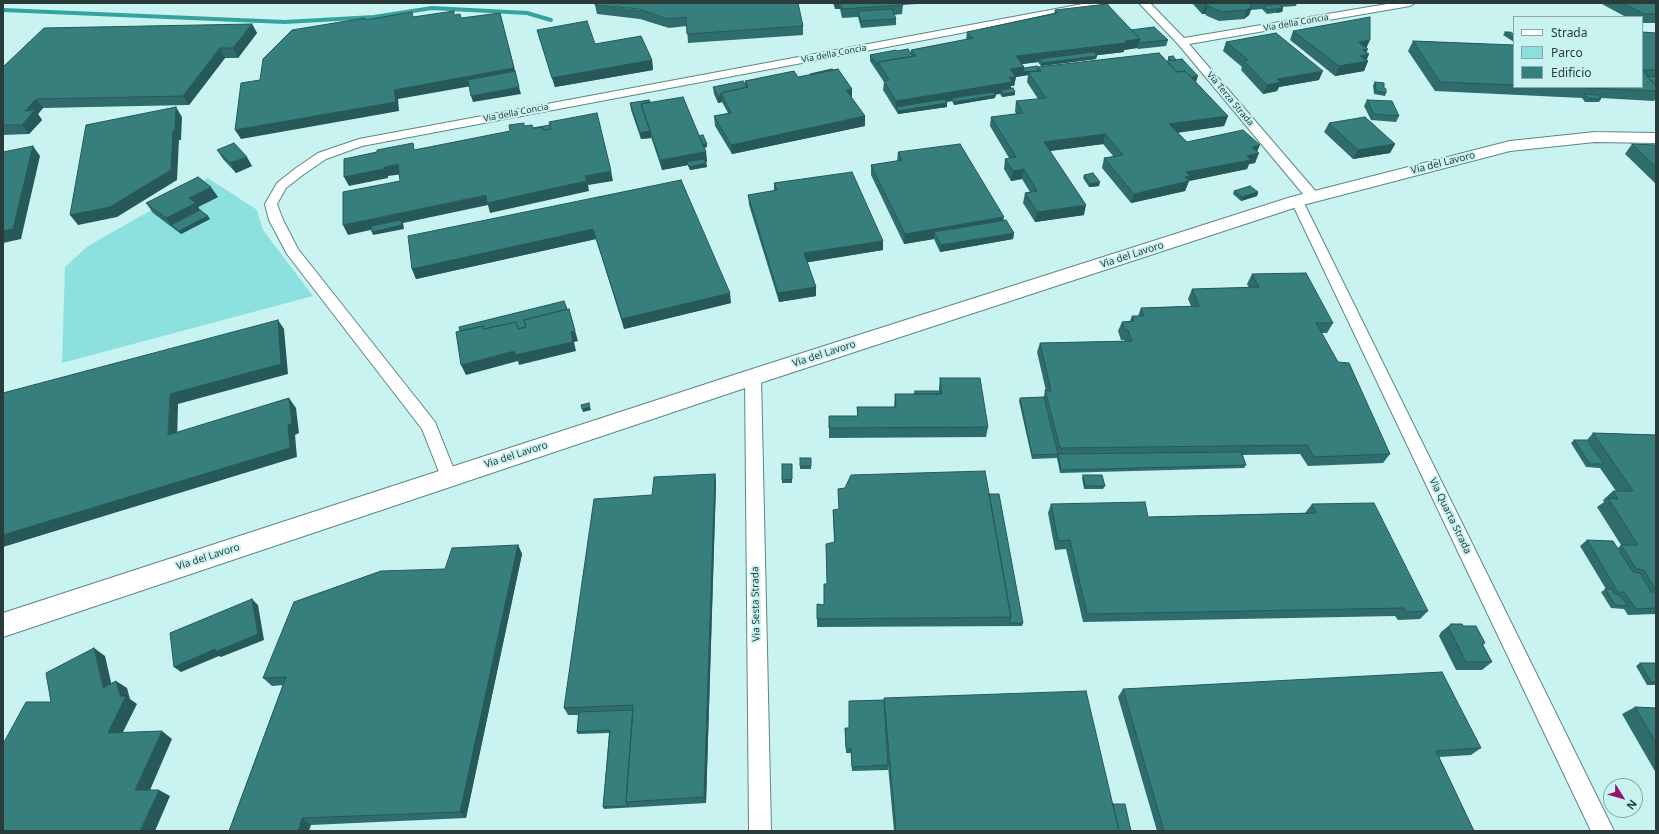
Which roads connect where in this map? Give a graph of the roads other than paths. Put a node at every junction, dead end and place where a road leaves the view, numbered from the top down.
1 (1104, 3) edge
2 (1144, 3) edge
3 (1410, 3) edge
4 (1182, 42) junction
5 (1656, 138) edge
6 (1305, 199) junction
7 (753, 377) junction
8 (449, 477) junction
9 (3, 625) edge
10 (760, 831) edge
11 (1603, 831) edge

1 - 8 street, Via della Concia
2 - 4 street, Via Terza Strada
3 - 4 street, Via della Concia
4 - 6 street, Via Terza Strada
5 - 6 street, Via del Lavoro
6 - 7 street, Via del Lavoro
6 - 11 street, Via Quarta Strada
7 - 8 street, Via del Lavoro
7 - 10 street, Via Sesta Strada
8 - 9 street, Via del Lavoro

